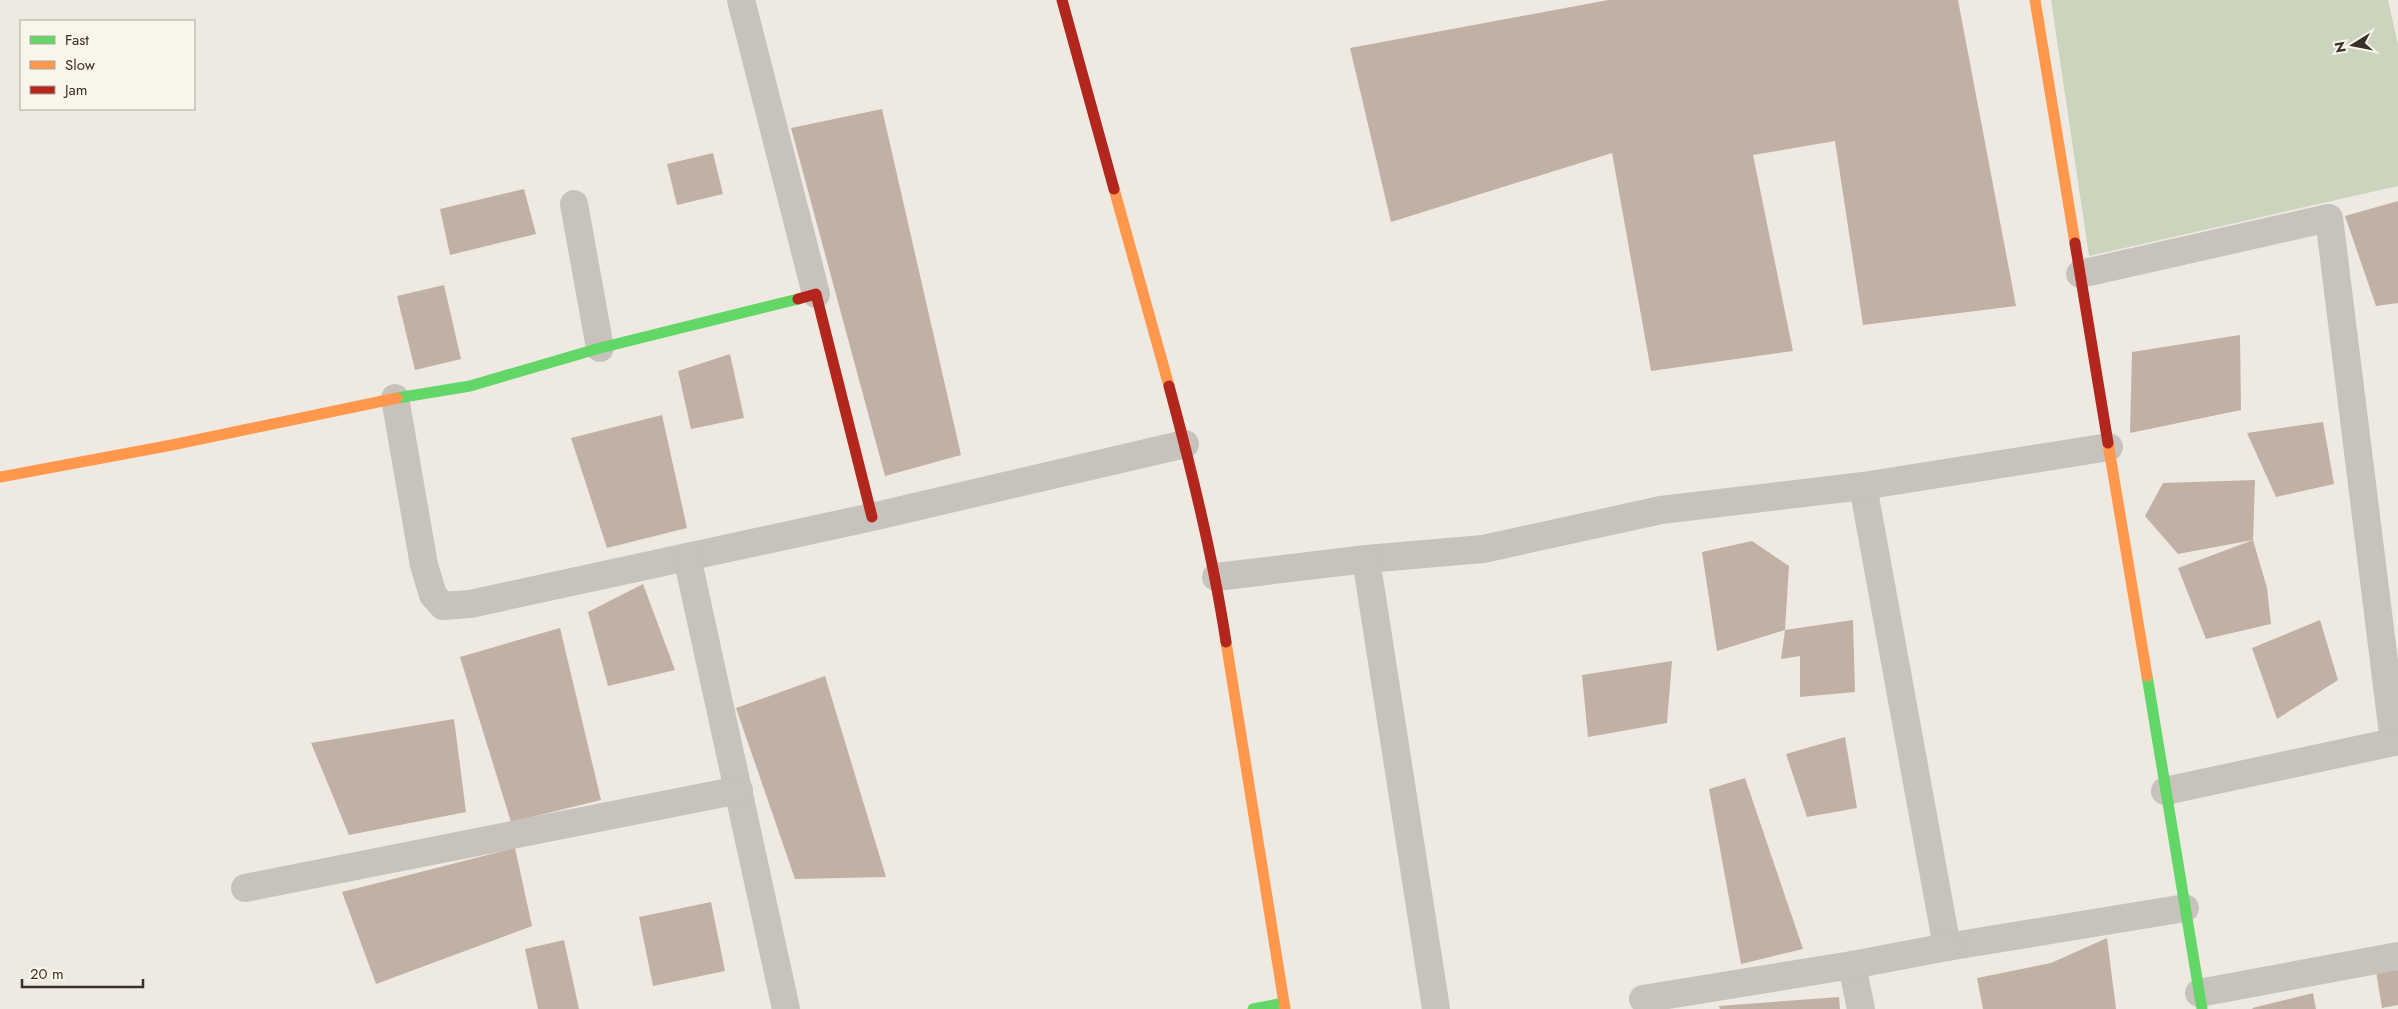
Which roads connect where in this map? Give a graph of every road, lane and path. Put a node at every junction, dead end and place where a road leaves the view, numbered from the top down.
1 (741, 0) edge
2 (1062, 0) edge
3 (2035, 0) edge
4 (574, 204) dead end
5 (2080, 274) junction
6 (816, 294) junction
7 (600, 348) junction
8 (395, 398) junction
9 (1185, 444) junction
10 (2109, 446) junction
11 (0, 478) edge
12 (1863, 486) junction
13 (872, 517) junction
14 (687, 557) junction
15 (1366, 558) junction
16 (1216, 577) junction
17 (2396, 742) edge
18 (739, 790) junction
19 (2165, 791) junction
20 (245, 888) dead end
21 (2185, 908) junction
22 (1947, 947) junction
23 (2398, 956) edge
24 (1852, 965) junction
25 (1643, 999) dead end
26 (2200, 1001) edge
27 (1284, 1006) edge
28 (786, 1009) edge
29 (1253, 1009) edge
30 (1436, 1009) edge
31 (1861, 1009) edge

1 - 6 street
2 - 9 street
3 - 5 street
4 - 7 street
5 - 10 street
5 - 17 street
6 - 7 street
6 - 13 street
7 - 8 street
8 - 11 street
8 - 14 street
9 - 13 street
9 - 16 street
10 - 12 street
10 - 19 street
12 - 15 street
12 - 22 street
13 - 14 street
14 - 18 street
15 - 16 street
15 - 30 street
16 - 27 street
17 - 19 street
18 - 20 street
18 - 28 street
19 - 21 street
21 - 22 street
21 - 26 street
22 - 24 street
23 - 26 street
24 - 25 street
24 - 31 street
27 - 29 street

